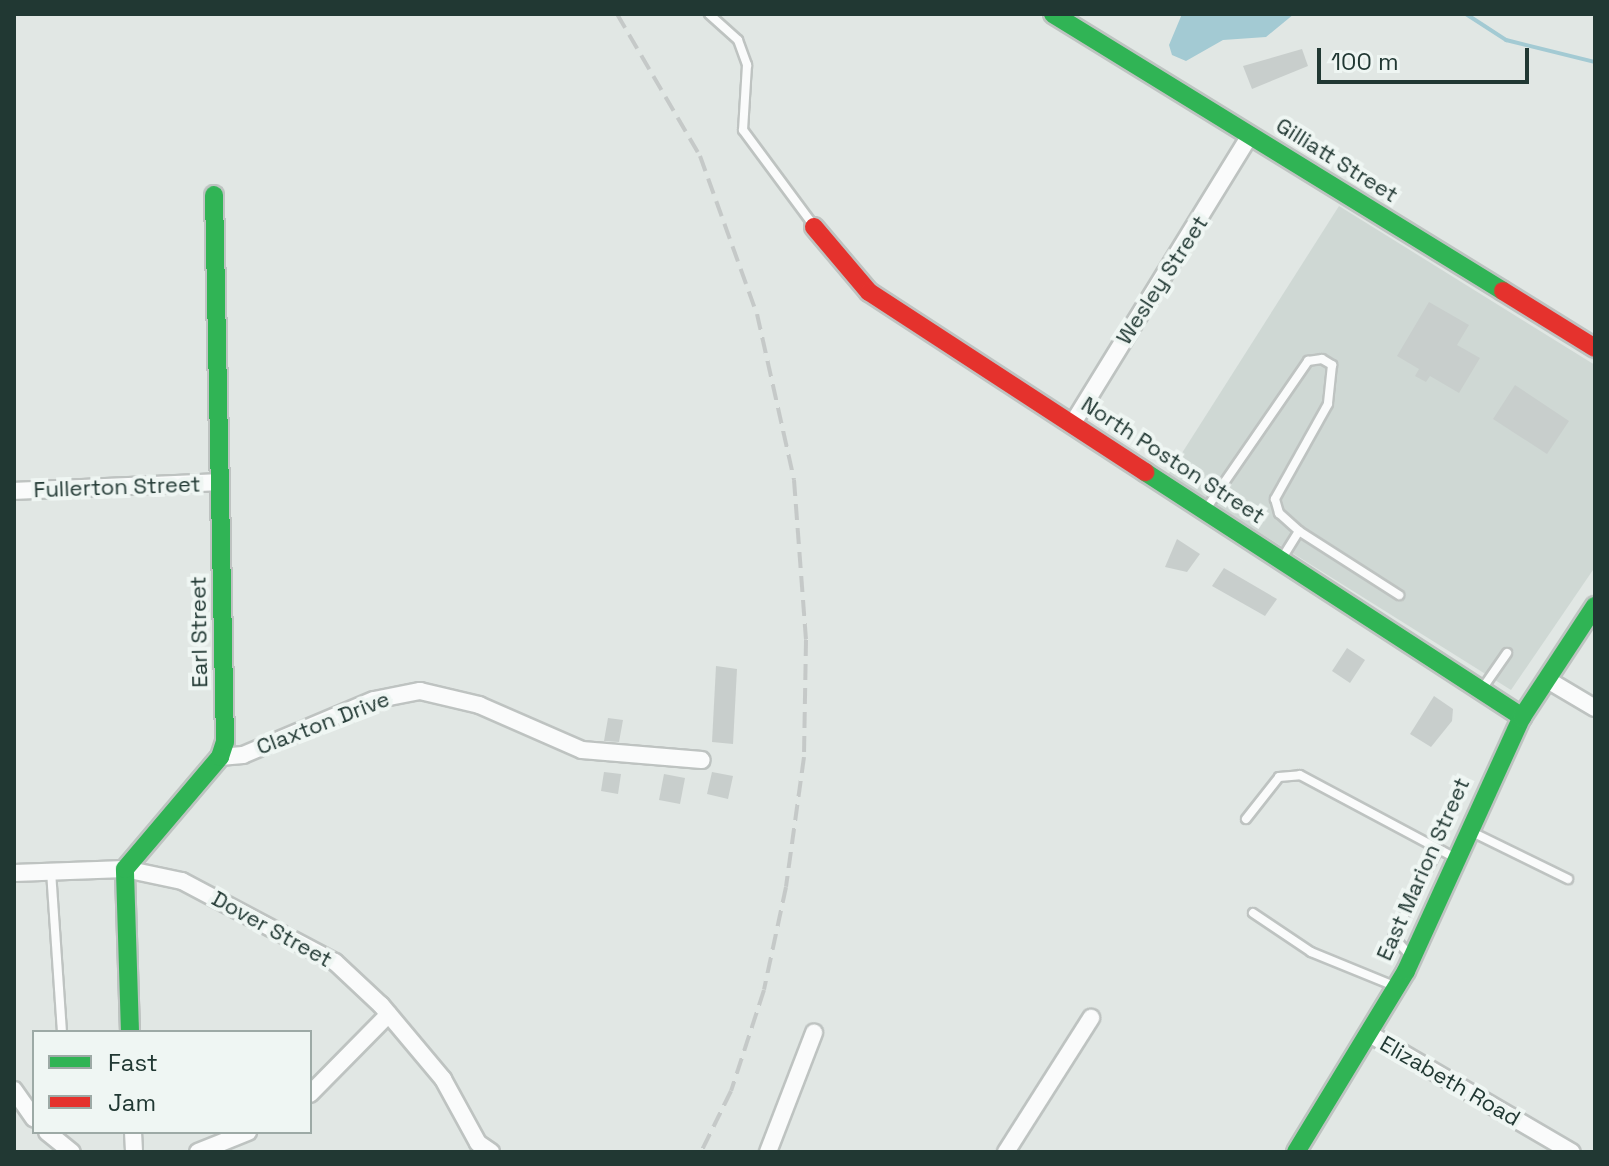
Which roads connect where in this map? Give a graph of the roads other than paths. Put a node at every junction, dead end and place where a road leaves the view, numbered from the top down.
1 (709, 14) edge
2 (1053, 14) edge
3 (1250, 135) junction
4 (214, 195) dead end
5 (814, 227) joint
6 (1595, 348) edge
7 (1073, 423) junction
8 (220, 482) junction
9 (14, 491) edge
10 (1205, 510) junction
11 (1299, 531) junction
12 (1281, 559) junction
13 (1399, 595) dead end
14 (1595, 606) edge
15 (1507, 653) dead end
16 (1546, 679) junction
17 (1481, 690) junction
18 (1595, 708) edge
19 (1522, 717) junction
20 (220, 757) junction
21 (702, 760) dead end
22 (1246, 819) dead end
23 (1467, 830) junction
24 (1438, 849) junction
25 (1457, 858) junction
26 (125, 869) junction
27 (51, 871) junction
28 (14, 873) edge
29 (1568, 879) dead end
30 (1253, 913) dead end
31 (1413, 957) junction
32 (1396, 988) junction
33 (389, 1014) junction
34 (1091, 1018) dead end
35 (62, 1030) edge
36 (130, 1030) edge
37 (814, 1033) dead end
38 (1368, 1033) junction
39 (14, 1090) edge
40 (312, 1092) edge
41 (32, 1116) edge
42 (50, 1134) edge
43 (243, 1134) edge
44 (482, 1149) edge
45 (72, 1152) edge
46 (198, 1152) edge
47 (768, 1152) edge
48 (1006, 1152) edge
49 (1296, 1152) edge
50 (1572, 1152) edge

1 - 5 lane
2 - 3 street, Gilliatt Street
3 - 6 street, Gilliatt Street
3 - 7 street, Wesley Street
4 - 8 street, Earl Street
5 - 7 street, North Poston Street
7 - 10 street, North Poston Street
8 - 9 street, Fullerton Street
8 - 20 street, Earl Street
10 - 11 lane
10 - 12 street, North Poston Street
11 - 12 lane
11 - 13 lane
12 - 17 street, North Poston Street
14 - 16 street, East Marion Street
15 - 17 lane
16 - 18 street
16 - 19 street, East Marion Street
17 - 19 street, North Poston Street
19 - 23 street, East Marion Street
20 - 21 street, Claxton Drive
20 - 26 street
22 - 24 lane
23 - 25 street, East Marion Street
23 - 29 lane
24 - 25 lane
24 - 31 lane
25 - 31 street, East Marion Street
26 - 27 street, Dover Street
26 - 33 street, Dover Street
26 - 36 street
27 - 28 street, Dover Street
27 - 35 lane
30 - 32 lane
31 - 32 street, East Marion Street
32 - 38 street, East Marion Street
33 - 40 street
33 - 44 street, Dover Street
34 - 48 street
37 - 47 street
38 - 49 street, East Marion Street
38 - 50 street, Elizabeth Road
39 - 41 street
42 - 45 street
43 - 46 street

